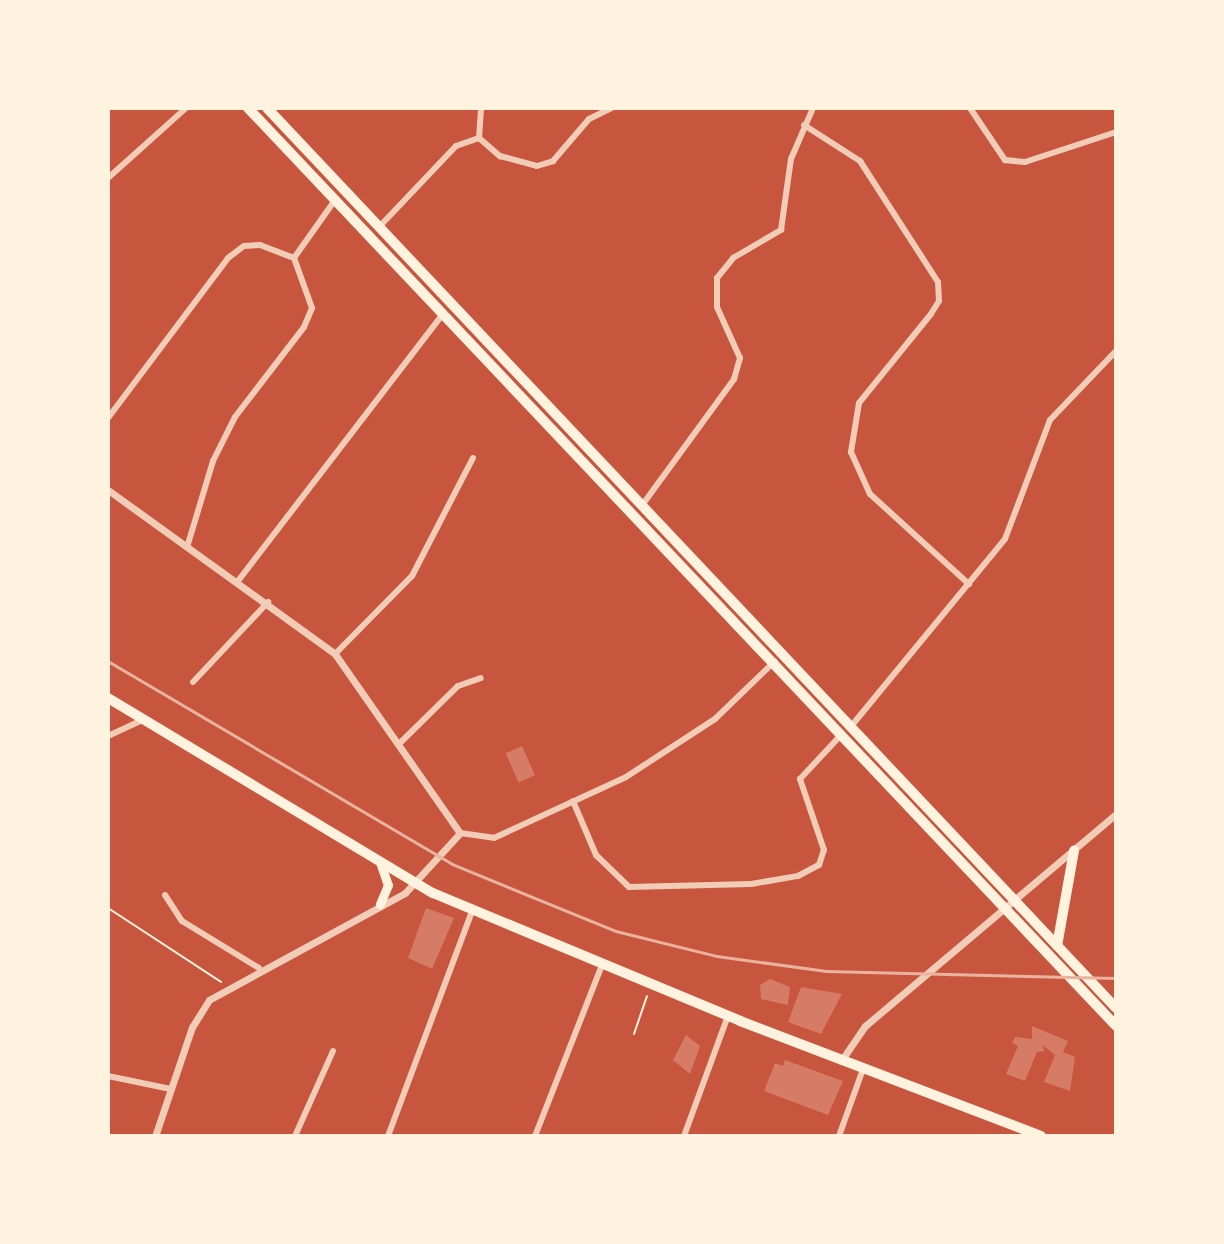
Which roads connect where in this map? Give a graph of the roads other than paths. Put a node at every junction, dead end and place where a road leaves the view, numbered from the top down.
1 (186, 108) edge
2 (248, 108) edge
3 (267, 108) edge
4 (481, 108) edge
5 (612, 108) edge
6 (813, 108) edge
7 (971, 108) edge
8 (804, 125) junction
9 (1115, 132) edge
10 (479, 138) junction
11 (108, 178) edge
12 (335, 200) junction
13 (380, 226) junction
14 (294, 258) junction
15 (444, 313) junction
16 (1115, 351) edge
17 (108, 418) edge
18 (473, 458) dead end
19 (108, 489) edge
20 (643, 504) junction
21 (188, 544) junction
22 (238, 581) junction
23 (969, 584) junction
24 (268, 602) junction
25 (335, 654) junction
26 (776, 660) junction
27 (481, 678) dead end
28 (193, 682) dead end
29 (108, 698) edge
30 (143, 720) junction
31 (853, 724) junction
32 (844, 733) junction
33 (108, 736) edge
34 (400, 743) junction
35 (573, 801) junction
36 (1115, 814) edge
37 (460, 833) junction
38 (1074, 851) junction
39 (380, 862) junction
40 (414, 882) junction
41 (165, 895) dead end
42 (380, 904) junction
43 (473, 909) junction
44 (1058, 946) junction
45 (602, 965) junction
46 (260, 968) junction
47 (1115, 1008) edge
48 (728, 1016) junction
49 (1115, 1026) edge
50 (333, 1051) dead end
51 (841, 1060) junction
52 (863, 1069) junction
53 (108, 1076) edge
54 (171, 1089) junction
55 (155, 1136) edge
56 (295, 1136) edge
57 (388, 1136) edge
58 (535, 1136) edge
59 (684, 1136) edge
60 (839, 1136) edge
61 (1041, 1136) edge

1 - 11 street
2 - 12 main road
3 - 13 main road
4 - 10 street
5 - 10 street
6 - 8 street
7 - 9 street
8 - 20 street
8 - 23 street
10 - 13 street
12 - 14 street
12 - 15 main road
13 - 20 main road
14 - 17 street
14 - 21 street
15 - 22 street
15 - 26 main road
16 - 23 street
18 - 25 street
19 - 21 street
20 - 31 main road
21 - 22 street
22 - 24 street
23 - 31 street
24 - 25 street
24 - 28 street
25 - 34 street
26 - 32 main road
26 - 35 street
27 - 34 street
29 - 30 main road
30 - 33 street
30 - 39 main road
31 - 44 main road
32 - 35 street
32 - 49 main road
34 - 37 street
35 - 37 street
36 - 38 street
37 - 40 street
38 - 44 main road
38 - 51 street
39 - 40 main road
39 - 42 main road
40 - 42 street
40 - 43 main road
41 - 46 street
42 - 46 street
43 - 45 main road
43 - 57 street
44 - 47 main road
45 - 48 main road
45 - 58 street
46 - 54 street
48 - 51 main road
48 - 59 street
50 - 56 street
51 - 52 main road
52 - 60 street
52 - 61 main road
53 - 54 street
54 - 55 street

